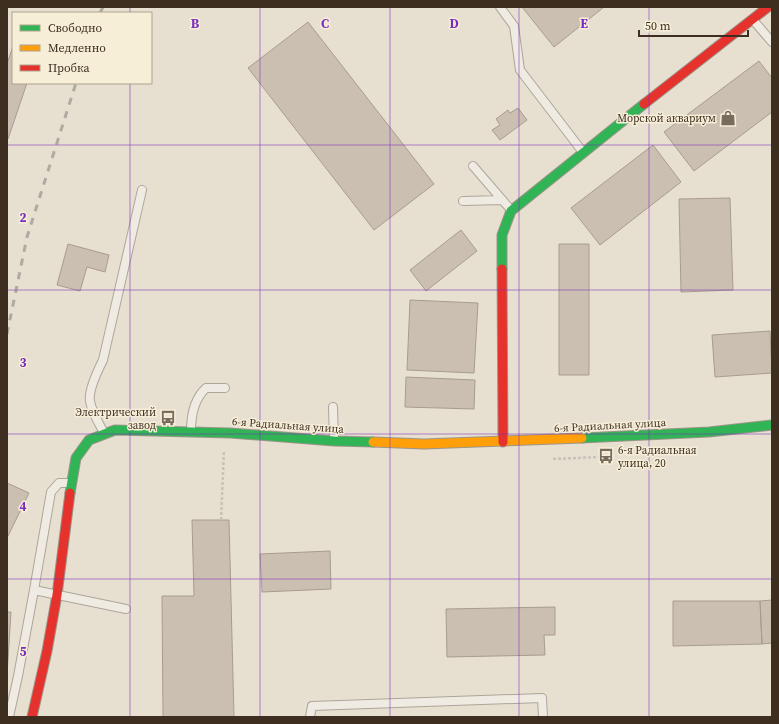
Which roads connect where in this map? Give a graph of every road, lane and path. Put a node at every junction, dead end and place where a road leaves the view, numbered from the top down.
1 (500, 7) edge
2 (768, 7) edge
3 (753, 19) junction
4 (772, 42) edge
5 (583, 152) junction
6 (473, 166) dead end
7 (142, 190) dead end
8 (502, 200) junction
9 (463, 201) dead end
10 (511, 211) junction
11 (225, 388) dead end
12 (333, 407) dead end
13 (772, 425) edge
14 (191, 432) junction
15 (104, 434) junction
16 (334, 441) junction
17 (504, 442) junction
18 (217, 449) dead end
19 (224, 449) junction
20 (232, 449) dead end
21 (600, 457) dead end
22 (545, 459) dead end
23 (71, 483) junction
24 (221, 520) dead end
25 (34, 590) junction
26 (57, 595) junction
27 (126, 609) dead end
28 (9, 717) edge
29 (32, 717) edge
30 (310, 717) edge
31 (543, 717) edge

1 - 5 lane
2 - 3 street
3 - 4 lane
3 - 5 street
5 - 10 street
6 - 8 lane
7 - 15 lane
8 - 9 lane
8 - 10 lane
10 - 17 street
11 - 14 lane
12 - 16 lane
13 - 17 street, 6-я Радиальная улица
14 - 15 street, 6-я Радиальная улица
14 - 16 street, 6-я Радиальная улица
15 - 23 street, 6-я Радиальная улица
16 - 17 street, 6-я Радиальная улица
18 - 19 path
19 - 20 path
19 - 24 path
21 - 22 path
23 - 25 lane
23 - 26 street, 6-я Радиальная улица
25 - 26 lane
25 - 28 lane
26 - 27 lane
26 - 29 street, 6-я Радиальная улица
30 - 31 lane

